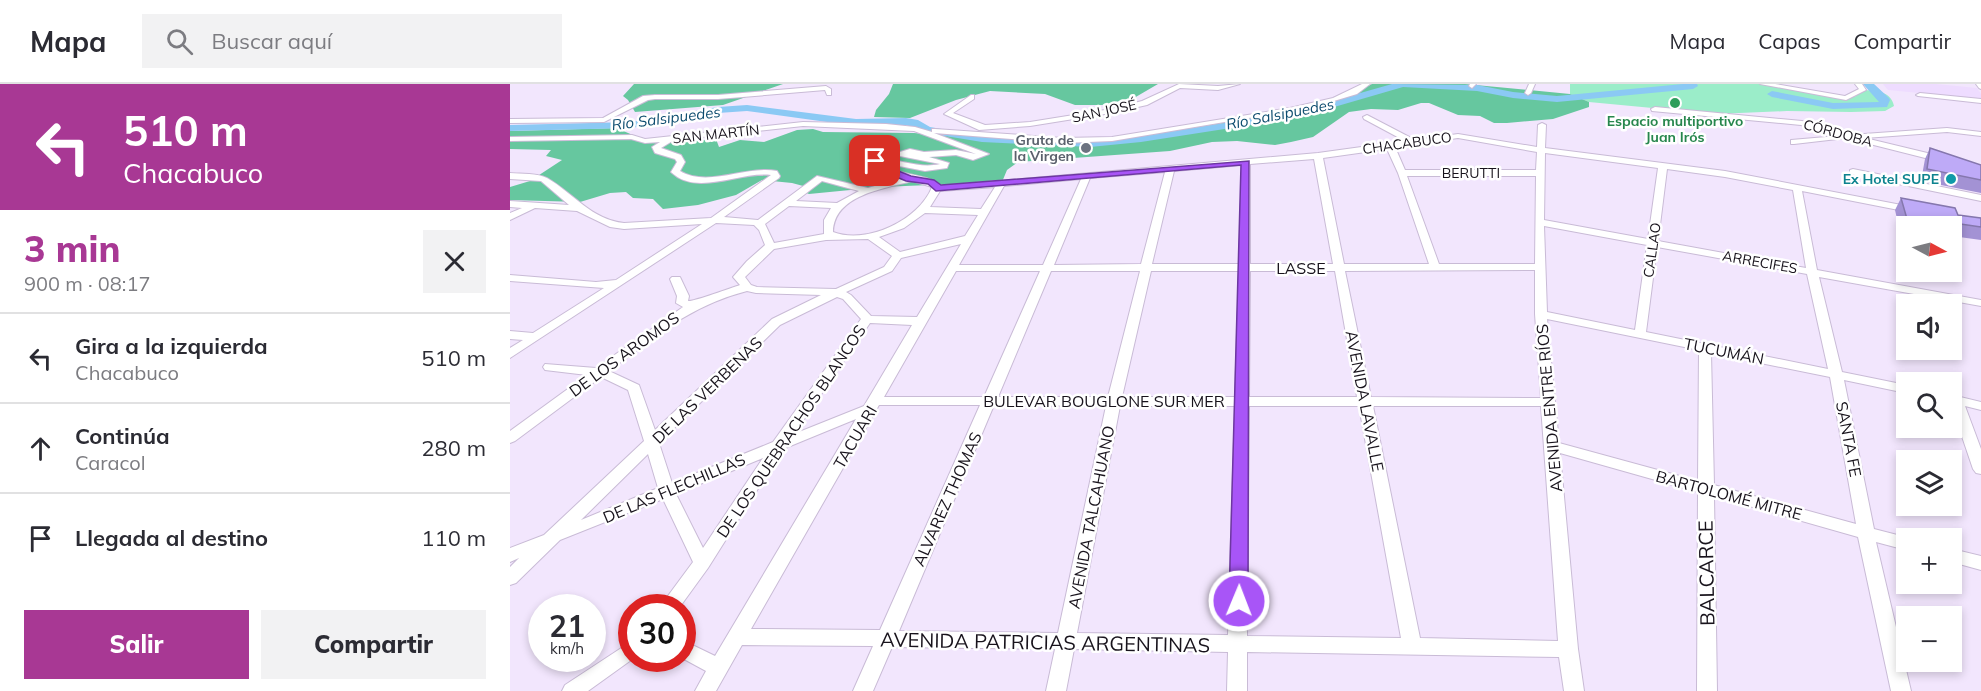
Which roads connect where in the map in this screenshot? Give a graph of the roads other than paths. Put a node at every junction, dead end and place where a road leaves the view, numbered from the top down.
1 (1237, 84) edge
2 (1367, 84) edge
3 (1532, 84) edge
4 (1763, 84) edge
5 (1807, 84) edge
6 (1858, 84) edge
7 (1812, 92) junction
8 (1528, 93) dead end
9 (829, 94) dead end
10 (1920, 95) dead end
11 (971, 97) dead end
12 (1981, 101) edge
13 (1332, 103) dead end
14 (1341, 107) dead end
15 (1655, 109) dead end
16 (1367, 117) dead end
17 (510, 121) edge
18 (1542, 125) dead end
19 (637, 126) dead end
20 (985, 127) junction
21 (968, 132) junction
22 (921, 133) junction
23 (1981, 134) edge
24 (632, 137) junction
25 (1850, 137) junction
26 (510, 139) edge
27 (670, 140) junction
28 (1413, 142) junction
29 (1794, 142) dead end
30 (1390, 146) junction
31 (1541, 150) junction
32 (1318, 156) junction
33 (1246, 162) junction
34 (1951, 162) edge
35 (1663, 166) junction
36 (1170, 168) junction
37 (1853, 172) dead end
38 (1402, 173) junction
39 (1541, 173) junction
40 (1087, 175) junction
41 (510, 176) edge
42 (909, 179) junction
43 (1002, 182) junction
44 (1797, 187) junction
45 (936, 189) junction
46 (866, 190) junction
47 (1981, 198) edge
48 (786, 203) junction
49 (510, 204) edge
50 (534, 205) junction
51 (840, 206) junction
52 (579, 208) junction
53 (921, 210) junction
54 (983, 212) junction
55 (1924, 212) edge
56 (510, 218) edge
57 (713, 221) junction
58 (1539, 222) junction
59 (759, 224) junction
60 (835, 236) junction
61 (870, 236) junction
62 (970, 238) junction
63 (1653, 243) junction
64 (771, 246) junction
65 (898, 255) junction
66 (1435, 267) junction
67 (1540, 267) junction
68 (953, 268) junction
69 (1048, 268) junction
70 (1145, 268) junction
71 (1243, 268) junction
72 (1340, 268) junction
73 (1812, 272) junction
74 (510, 278) edge
75 (676, 279) dead end
76 (620, 282) junction
77 (747, 287) junction
78 (836, 292) junction
79 (1981, 303) edge
80 (692, 305) junction
81 (1541, 314) junction
82 (867, 319) junction
83 (921, 321) junction
84 (1640, 334) junction
85 (510, 335) edge
86 (535, 337) junction
87 (1705, 347) junction
88 (510, 354) edge
89 (550, 368) dead end
90 (597, 374) junction
91 (1836, 374) junction
92 (1896, 387) edge
93 (990, 401) junction
94 (1114, 401) junction
95 (1242, 402) junction
96 (1364, 402) junction
97 (1547, 402) junction
98 (1962, 402) edge
99 (874, 404) junction
100 (1981, 406) edge
101 (1962, 420) edge
102 (510, 438) edge
103 (780, 443) junction
104 (651, 445) junction
105 (1551, 446) junction
106 (1981, 469) edge
107 (1705, 489) junction
108 (667, 491) junction
109 (1866, 533) junction
110 (553, 538) junction
111 (1896, 541) edge
112 (510, 555) edge
113 (1962, 558) edge
114 (702, 563) junction
115 (1981, 563) edge
116 (510, 578) edge
117 (679, 594) edge
118 (737, 637) junction
119 (884, 639) junction
120 (1066, 640) junction
121 (1238, 645) junction
122 (1412, 646) junction
123 (1568, 649) junction
124 (696, 656) edge
125 (618, 659) edge
126 (718, 668) junction
127 (572, 691) edge
128 (705, 691) edge
129 (862, 691) edge
130 (1056, 691) edge
131 (1237, 691) edge
132 (1574, 691) edge
133 (1707, 691) edge
134 (1901, 691) edge

1 - 20 street, SAN JOSÉ
2 - 21 street
3 - 8 street
4 - 7 street
5 - 7 street
6 - 7 street
9 - 17 street
10 - 12 street
11 - 20 street
13 - 14 street
15 - 25 street, CÓRDOBA
16 - 28 street
18 - 31 street, AVENIDA ENTRE RÍOS
19 - 24 street
20 - 21 street, SAN JOSÉ
21 - 22 street
22 - 27 street, SAN MARTÍN
22 - 42 street, SAN MARTÍN
23 - 25 street
24 - 26 street, SAN MARTÍN
24 - 27 street, SAN MARTÍN
25 - 29 street
25 - 34 street, CÓRDOBA
27 - 57 street
28 - 30 street, CHACABUCO
28 - 31 street, CHACABUCO
30 - 32 street, CHACABUCO
30 - 38 street
31 - 35 street, CHACABUCO
31 - 39 street, AVENIDA ENTRE RÍOS
32 - 33 street, CHACABUCO
32 - 72 street, AVENIDA LAVALLE
33 - 36 street, CHACABUCO
33 - 71 street
35 - 44 street, CHACABUCO
35 - 63 street, CALLAO
36 - 40 street, CHACABUCO
36 - 70 street, AVENIDA TALCAHUANO
37 - 47 street
38 - 39 street, BERUTTI
38 - 66 street
39 - 58 street, AVENIDA ENTRE RÍOS
40 - 43 street, CHACABUCO
40 - 69 street, ALVAREZ THOMAS
41 - 52 street
42 - 45 street
42 - 46 street
43 - 45 street, CHACABUCO
43 - 54 street, TACUARI
44 - 55 street, CHACABUCO
44 - 73 street, SANTA FE
45 - 53 street
46 - 48 street
46 - 51 street
48 - 51 street
48 - 59 street
49 - 50 street
50 - 52 street
50 - 56 street
51 - 60 street
52 - 57 street
53 - 54 street
53 - 61 street
54 - 62 street, TACUARI
57 - 59 street
57 - 76 street
58 - 63 street, ARRECIFES
58 - 67 street, AVENIDA ENTRE RÍOS
59 - 64 street
60 - 61 street
60 - 64 street
61 - 65 street
62 - 65 street
62 - 68 street, TACUARI
63 - 73 street, ARRECIFES
63 - 84 street, CALLAO
64 - 77 street
65 - 78 street, DE LAS VERBENAS
66 - 67 street, LASSE
66 - 72 street, LASSE
67 - 81 street, AVENIDA ENTRE RÍOS
68 - 69 street, LASSE
68 - 83 street, TACUARI
69 - 70 street, LASSE
69 - 93 street, ALVAREZ THOMAS
70 - 71 street, LASSE
70 - 94 street, AVENIDA TALCAHUANO
71 - 72 street, LASSE
71 - 95 street
72 - 96 street, AVENIDA LAVALLE
73 - 79 street, ARRECIFES
73 - 91 street, SANTA FE
74 - 76 street
75 - 80 street
76 - 86 street
77 - 78 street
77 - 80 street, DE LOS AROMOS
78 - 82 street, DE LOS QUEBRACHOS BLANCOS
78 - 104 street, DE LAS VERBENAS
80 - 90 street, DE LOS AROMOS
81 - 84 street, TUCUMÁN
81 - 97 street, AVENIDA ENTRE RÍOS
82 - 83 street
82 - 103 street, DE LOS QUEBRACHOS BLANCOS
83 - 99 street, TACUARI
84 - 87 street, TUCUMÁN
85 - 86 street
86 - 88 street
87 - 91 street, TUCUMÁN
87 - 107 street, BALCARCE
89 - 90 street
90 - 102 street, DE LOS AROMOS
90 - 104 street
91 - 92 street, TUCUMÁN
91 - 109 street, SANTA FE
93 - 94 street, BULEVAR BOUGLONE SUR MER
93 - 99 street, BULEVAR BOUGLONE SUR MER
93 - 119 street, ALVAREZ THOMAS
94 - 95 street, BULEVAR BOUGLONE SUR MER
94 - 120 street, AVENIDA TALCAHUANO
95 - 96 street, BULEVAR BOUGLONE SUR MER
95 - 121 street
96 - 97 street, BULEVAR BOUGLONE SUR MER
96 - 122 street, AVENIDA LAVALLE
97 - 105 street, AVENIDA ENTRE RÍOS
98 - 100 street
99 - 103 street, DE LAS FLECHILLAS
99 - 118 street, TACUARI
101 - 106 street
103 - 108 street, DE LAS FLECHILLAS
103 - 114 street, DE LOS QUEBRACHOS BLANCOS
104 - 108 street
104 - 110 street, DE LAS VERBENAS
105 - 107 street, BARTOLOMÉ MITRE
105 - 123 street, AVENIDA ENTRE RÍOS
107 - 109 street, BARTOLOMÉ MITRE
107 - 133 street, BALCARCE
108 - 110 street, DE LAS FLECHILLAS
108 - 114 street
109 - 111 street, BARTOLOMÉ MITRE
109 - 134 street, SANTA FE
110 - 112 street, DE LAS FLECHILLAS
110 - 116 street, DE LAS VERBENAS
113 - 115 street
114 - 117 street, DE LOS QUEBRACHOS BLANCOS
118 - 119 street, AVENIDA PATRICIAS ARGENTINAS
118 - 126 street, TACUARI
119 - 120 street, AVENIDA PATRICIAS ARGENTINAS
119 - 129 street, ALVAREZ THOMAS
120 - 121 street, AVENIDA PATRICIAS ARGENTINAS
120 - 130 street, AVENIDA TALCAHUANO
121 - 122 street, AVENIDA PATRICIAS ARGENTINAS
121 - 131 street
122 - 123 street, AVENIDA PATRICIAS ARGENTINAS
123 - 132 street, AVENIDA ENTRE RÍOS
124 - 126 street
125 - 127 street
126 - 128 street, TACUARI

